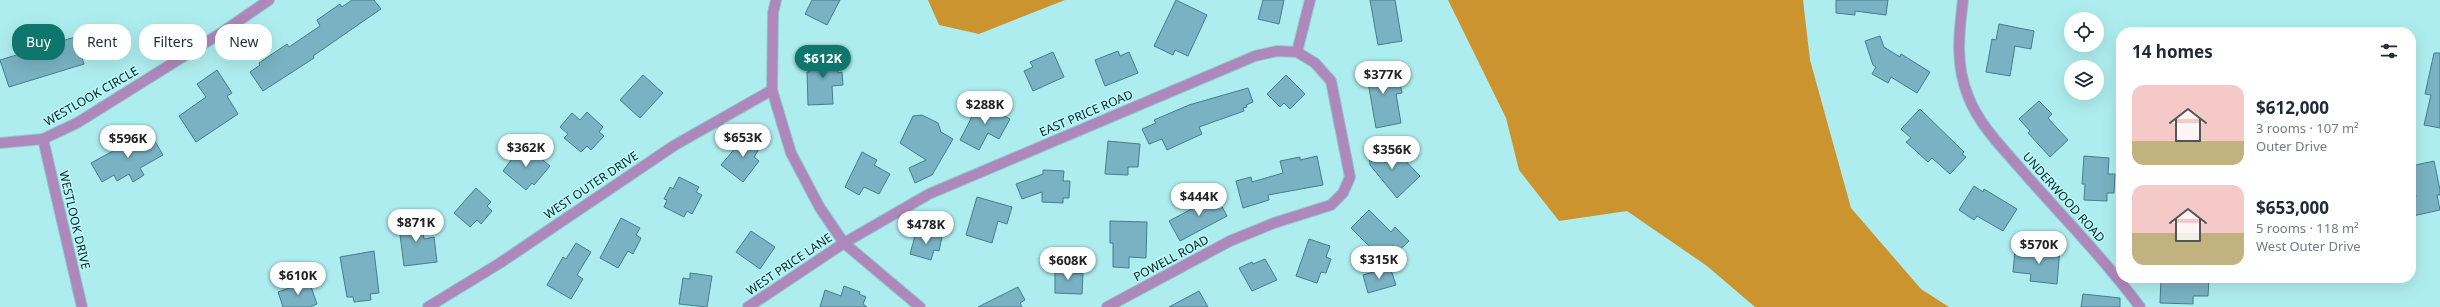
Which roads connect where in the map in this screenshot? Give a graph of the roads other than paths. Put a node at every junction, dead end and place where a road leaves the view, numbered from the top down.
1 (270, 0) edge
2 (776, 0) edge
3 (1310, 0) edge
4 (1963, 0) edge
5 (1298, 52) junction
6 (772, 90) junction
7 (43, 140) junction
8 (0, 143) edge
9 (844, 243) junction
10 (2116, 277) edge
11 (2121, 283) edge
12 (82, 307) edge
13 (428, 307) edge
14 (748, 307) edge
15 (920, 307) edge
16 (1107, 307) edge
17 (2140, 307) edge

1 - 7 street, WESTLOOK CIRCLE
2 - 6 street
3 - 5 street
4 - 10 street, UNDERWOOD ROAD
5 - 9 street, EAST PRICE ROAD
5 - 16 street, POWELL ROAD
6 - 9 street
6 - 13 street, WEST OUTER DRIVE
7 - 8 street, WESTLOOK CIRCLE
7 - 12 street, WESTLOOK DRIVE
9 - 14 street, WEST PRICE LANE
9 - 15 street
11 - 17 street, UNDERWOOD ROAD

